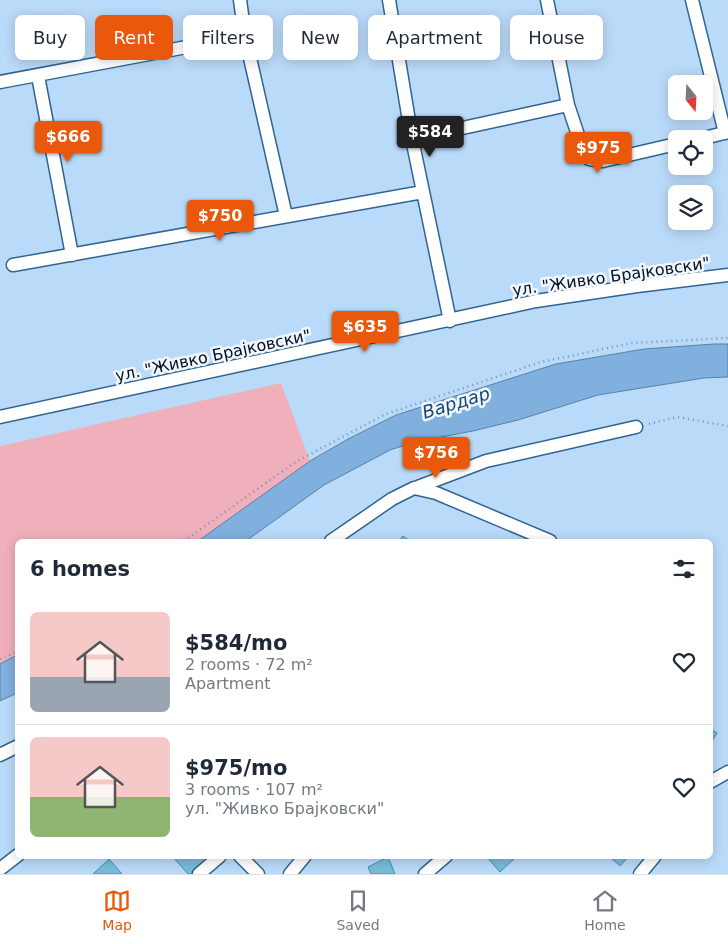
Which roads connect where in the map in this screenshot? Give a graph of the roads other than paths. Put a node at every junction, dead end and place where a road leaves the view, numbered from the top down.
1 (240, 0) edge
2 (388, 0) edge
3 (547, 0) edge
4 (692, 0) edge
5 (242, 15) edge
6 (183, 48) edge
7 (250, 60) edge
8 (38, 76) junction
9 (0, 82) edge
10 (568, 105) junction
11 (726, 133) edge
12 (713, 136) edge
13 (412, 138) junction
14 (668, 146) edge
15 (423, 192) junction
16 (286, 216) junction
17 (72, 255) junction
18 (13, 265) dead end
19 (728, 276) edge
20 (450, 320) junction
21 (0, 417) edge
22 (636, 427) road end
23 (414, 488) junction
24 (334, 539) edge
25 (545, 539) edge
26 (15, 748) edge
27 (0, 755) edge
28 (728, 772) edge
29 (713, 780) edge
30 (15, 857) edge
31 (216, 859) edge
32 (243, 859) edge
33 (302, 859) edge
34 (442, 859) edge
35 (652, 859) edge
36 (0, 869) edge
37 (199, 874) edge
38 (258, 874) edge
39 (290, 874) edge
40 (425, 874) edge
41 (640, 874) edge

1 - 5 street
2 - 13 street
3 - 10 street
4 - 11 street
6 - 8 street
7 - 16 street
8 - 9 street
8 - 17 street
10 - 13 street
10 - 14 street
11 - 12 street
13 - 15 street
15 - 16 street
15 - 20 street
16 - 17 street
17 - 18 street
19 - 20 street, ул. "Живко Брајковски"
20 - 21 street, ул. "Живко Брајковски"
22 - 23 street
23 - 24 street
23 - 25 street
26 - 27 street
28 - 29 street
30 - 36 street
31 - 37 street
32 - 38 street
33 - 39 street
34 - 40 street
35 - 41 street

